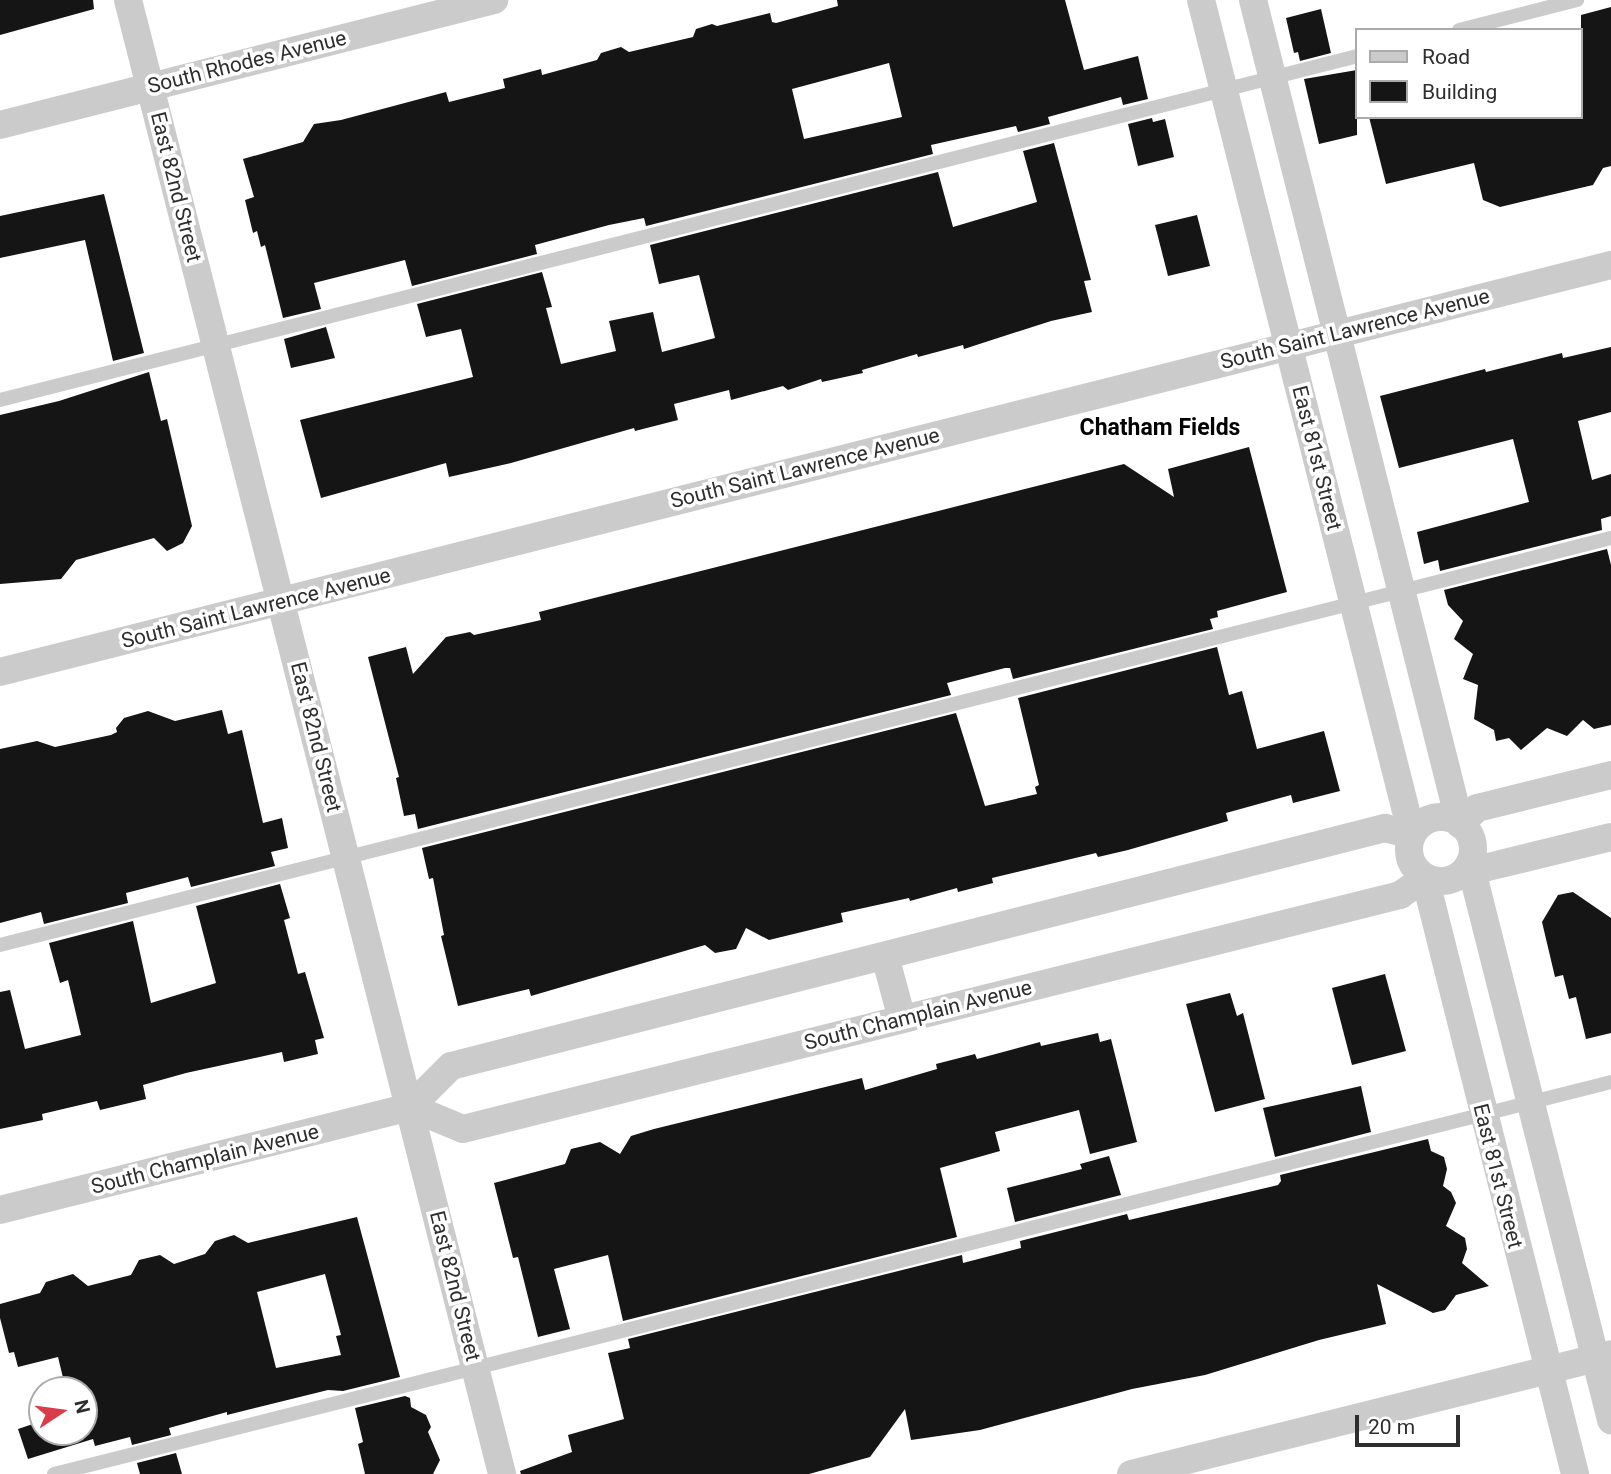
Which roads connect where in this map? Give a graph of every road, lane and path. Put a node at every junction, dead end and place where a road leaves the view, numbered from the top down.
1 (128, 0) edge
2 (494, 0) edge
3 (1201, 0) edge
4 (1253, 0) edge
5 (1577, 0) edge
6 (1468, 28) edge
7 (1356, 56) edge
8 (1273, 77) junction
9 (150, 87) junction
10 (1224, 90) junction
11 (0, 125) edge
12 (1611, 265) edge
13 (1337, 334) junction
14 (216, 346) junction
15 (1288, 346) junction
16 (0, 400) edge
17 (1611, 538) edge
18 (1402, 591) junction
19 (281, 601) junction
20 (1353, 603) junction
21 (0, 672) edge
22 (1611, 775) edge
23 (1461, 824) junction
24 (1412, 835) junction
25 (1611, 836) edge
26 (346, 858) junction
27 (1470, 863) junction
28 (1425, 878) junction
29 (0, 945) edge
30 (885, 956) junction
31 (902, 1019) junction
32 (1611, 1082) edge
33 (1531, 1103) junction
34 (410, 1107) junction
35 (1483, 1116) junction
36 (0, 1210) edge
37 (1603, 1356) edge
38 (476, 1368) junction
39 (1547, 1370) junction
40 (1611, 1420) edge
41 (54, 1474) edge
42 (502, 1474) edge
43 (1132, 1474) edge
44 (1575, 1474) edge

1 - 9 street, East 82nd Street
2 - 9 street, South Rhodes Avenue
3 - 10 street, East 81st Street
4 - 8 street
5 - 6 lane
7 - 8 lane
8 - 10 lane
8 - 13 street
9 - 11 street, South Rhodes Avenue
9 - 14 street, East 82nd Street
10 - 14 lane
10 - 15 street, East 81st Street
12 - 13 street, South Saint Lawrence Avenue
13 - 15 street, South Saint Lawrence Avenue
13 - 18 street
14 - 16 lane
14 - 19 street, East 82nd Street
15 - 19 street, South Saint Lawrence Avenue
15 - 20 street, East 81st Street
17 - 18 lane
18 - 20 lane
18 - 23 street
19 - 21 street, South Saint Lawrence Avenue
19 - 26 street, East 82nd Street
20 - 24 street, East 81st Street
20 - 26 lane
22 - 23 street
23 - 24 street
23 - 27 street
24 - 28 street
24 - 30 street
25 - 27 street
26 - 29 lane
26 - 34 street, East 82nd Street
27 - 28 street
27 - 33 street
28 - 31 street, South Champlain Avenue
28 - 35 street, East 81st Street
30 - 31 street
30 - 34 street
31 - 34 street, South Champlain Avenue
32 - 33 lane
33 - 35 lane
33 - 37 street
34 - 36 street, South Champlain Avenue
34 - 38 street, East 82nd Street
35 - 38 lane
35 - 39 street, East 81st Street
37 - 39 street
37 - 40 street
38 - 41 lane
38 - 42 street, East 82nd Street
39 - 43 street
39 - 44 street, East 81st Street

